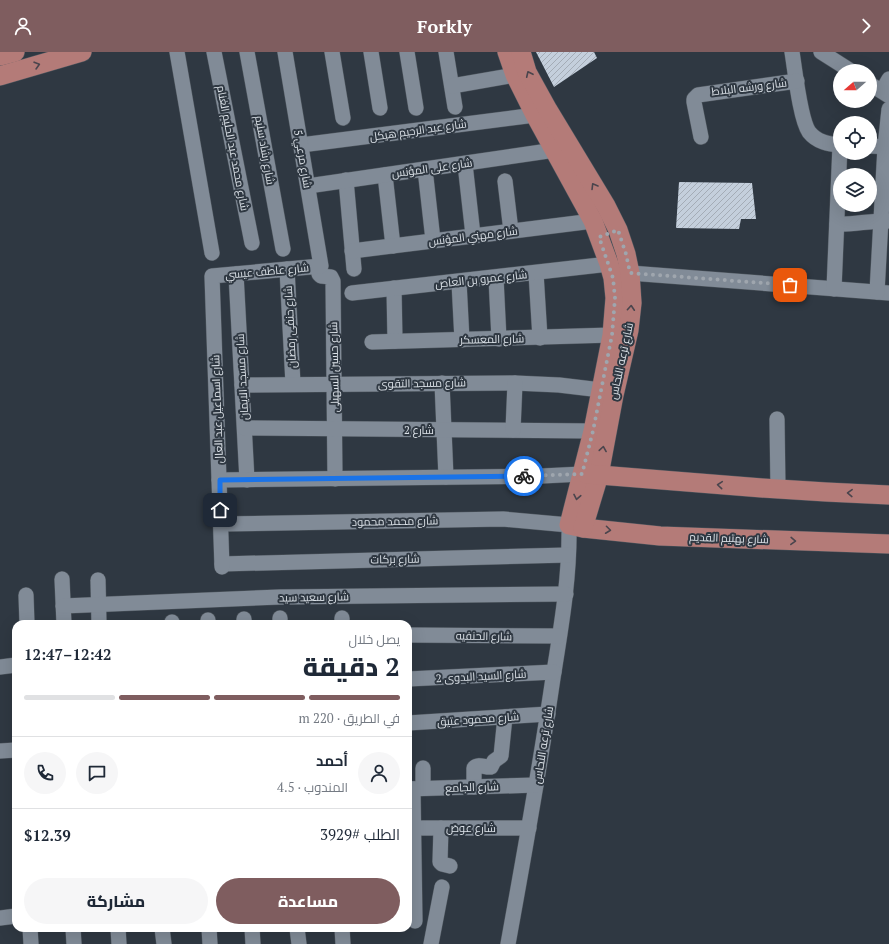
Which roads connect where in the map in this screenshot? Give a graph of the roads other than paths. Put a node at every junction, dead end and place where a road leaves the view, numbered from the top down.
1 (15, 52) edge
2 (82, 52) edge
3 (177, 52) edge
4 (214, 52) edge
5 (248, 52) edge
6 (285, 52) edge
7 (332, 52) edge
8 (371, 52) edge
9 (407, 52) edge
10 (446, 52) edge
11 (507, 52) edge
12 (521, 52) edge
13 (792, 52) edge
14 (821, 52) edge
15 (0, 56) edge
16 (840, 64) edge
17 (0, 76) edge
18 (515, 76) junction
19 (797, 81) junction
20 (452, 86) junction
21 (455, 107) dead end
22 (380, 108) dead end
23 (416, 108) dead end
24 (889, 109) edge
25 (535, 114) junction
26 (343, 118) dead end
27 (701, 137) dead end
28 (833, 144) edge
29 (301, 146) junction
30 (881, 147) edge
31 (555, 150) junction
32 (839, 160) edge
33 (465, 164) junction
34 (425, 169) junction
35 (385, 175) junction
36 (346, 180) junction
37 (505, 181) dead end
38 (308, 186) junction
39 (885, 221) edge
40 (837, 224) junction
41 (596, 229) junction
42 (618, 230) junction
43 (511, 231) junction
44 (473, 235) junction
45 (433, 240) junction
46 (252, 243) dead end
47 (393, 246) junction
48 (283, 249) dead end
49 (352, 251) junction
50 (212, 253) dead end
51 (609, 264) junction
52 (319, 266) junction
53 (287, 269) junction
54 (354, 269) dead end
55 (536, 273) junction
56 (630, 273) junction
57 (236, 274) junction
58 (212, 276) joint
59 (496, 278) junction
60 (459, 282) junction
61 (394, 288) junction
62 (834, 289) junction
63 (883, 292) edge
64 (352, 293) dead end
65 (612, 335) junction
66 (540, 338) junction
67 (499, 339) junction
68 (462, 340) junction
69 (372, 342) dead end
70 (395, 342) junction
71 (442, 383) junction
72 (515, 383) junction
73 (293, 384) junction
74 (334, 384) junction
75 (242, 385) junction
76 (601, 390) junction
77 (777, 420) dead end
78 (244, 428) junction
79 (334, 429) junction
80 (444, 430) junction
81 (513, 430) junction
82 (593, 431) junction
83 (590, 474) junction
84 (446, 477) junction
85 (335, 479) junction
86 (220, 480) junction
87 (247, 480) junction
88 (778, 489) junction
89 (889, 495) edge
90 (221, 524) junction
91 (576, 526) junction
92 (889, 544) edge
93 (568, 550) junction
94 (222, 565) joint
95 (62, 579) dead end
96 (98, 580) dead end
97 (566, 594) junction
98 (26, 595) dead end
99 (98, 605) junction
100 (63, 606) junction
101 (27, 620) edge
102 (64, 620) edge
103 (99, 620) edge
104 (412, 635) edge
105 (559, 636) junction
106 (0, 667) edge
107 (12, 668) edge
108 (554, 672) junction
109 (412, 679) edge
110 (548, 714) junction
111 (505, 717) junction
112 (412, 723) edge
113 (0, 751) edge
114 (12, 752) edge
115 (423, 768) dead end
116 (536, 785) junction
117 (474, 787) junction
118 (414, 789) edge
119 (413, 828) junction
120 (441, 828) junction
121 (529, 828) junction
122 (450, 866) dead end
123 (412, 875) edge
124 (442, 887) dead end
125 (12, 916) edge
126 (0, 918) edge
127 (436, 919) junction
128 (412, 922) edge
129 (30, 932) edge
130 (73, 932) edge
131 (118, 932) edge
132 (162, 932) edge
133 (209, 932) edge
134 (252, 932) edge
135 (298, 932) edge
136 (31, 944) edge
137 (74, 944) edge
138 (119, 944) edge
139 (164, 944) edge
140 (210, 944) edge
141 (253, 944) edge
142 (299, 944) edge
143 (431, 944) edge
144 (508, 944) edge

1 - 15 main road
17 -> 2 main road
3 - 50 street
4 - 46 street, شارع محمد عبد الحليم الغنام
5 - 48 street, شارع رشاد سليم
6 - 29 street, شارع مرعي 5
7 - 26 street
8 - 22 street
9 - 23 street
10 - 20 street
11 - 18 main road, شارع ترعه النحاس
42 -> 12 main road, شارع ترعه النحاس
13 - 19 street
14 - 16 street
18 - 20 street
18 - 25 main road, شارع ترعه النحاس
19 - 27 street, شارع ورشه البلاط
19 - 28 street
20 - 21 street
24 - 30 street
25 - 29 street, شارع عبد الرحيم هيكل
25 - 31 main road, شارع ترعه النحاس
29 - 38 street, شارع مرعي 5
30 - 39 street
31 - 33 street, شارع على المؤنس
31 - 41 main road, شارع ترعه النحاس
32 - 40 street
33 - 34 street, شارع على المؤنس
33 - 44 street
34 - 35 street, شارع على المؤنس
34 - 45 street
35 - 36 street, شارع على المؤنس
35 - 47 street
36 - 38 street, شارع على المؤنس
36 - 49 street
37 - 43 street
38 - 52 street, شارع مرعي 5
39 - 40 street
39 - 63 street
40 - 62 street
41 - 42 main road
41 - 43 street, شارع مهني المؤنس
41 - 51 main road, شارع ترعه النحاس
42 - 56 main road, شارع ترعه النحاس
43 - 44 street, شارع مهني المؤنس
44 - 45 street, شارع مهني المؤنس
45 - 47 street, شارع مهني المؤنس
47 - 49 street, شارع مهني المؤنس
49 - 54 street
51 - 55 street, شارع عمرو بن العاص
51 - 65 main road, شارع ترعه النحاس
52 - 53 street, شارع عاطف عيسي
52 - 74 street, شارع حسين السهيلى
53 - 57 street, شارع عاطف عيسي
53 - 73 street, شارع حنفى رمضان
55 - 59 street, شارع عمرو بن العاص
55 - 66 street
56 - 62 street
83 -> 56 main road, شارع ترعه النحاس
57 - 58 street, شارع عاطف عيسي
57 - 75 street, شارع مسجد الايمان
58 - 86 street, شارع اسماعيل عبد العال
59 - 60 street, شارع عمرو بن العاص
59 - 67 street
60 - 61 street, شارع عمرو بن العاص
60 - 68 street
61 - 64 street, شارع عمرو بن العاص
61 - 70 street
62 - 63 street
65 - 66 street, شارع المعسكر
65 - 76 main road, شارع ترعه النحاس
66 - 67 street, شارع المعسكر
67 - 68 street, شارع المعسكر
68 - 70 street, شارع المعسكر
69 - 70 street, شارع المعسكر
71 - 72 street, شارع مسجد التقوى
71 - 74 street, شارع مسجد التقوى
71 - 80 street
72 - 76 street, شارع مسجد التقوى
72 - 81 street
73 - 74 street, شارع مسجد التقوى
73 - 75 street, شارع مسجد التقوى
74 - 79 street, شارع حسين السهيلى
75 - 78 street, شارع مسجد الايمان
76 - 82 main road, شارع ترعه النحاس
77 - 88 street
78 - 79 street, شارع 2
78 - 87 street, شارع مسجد الايمان
79 - 80 street, شارع 2
79 - 85 street, شارع حسين السهيلى
80 - 81 street, شارع 2
80 - 84 street
81 - 82 street, شارع 2
82 - 83 main road, شارع ترعه النحاس
83 - 84 street
88 -> 83 main road
83 - 91 main road, شارع ترعه النحاس
84 - 85 street
85 - 87 street
86 - 87 street
86 - 90 street, شارع اسماعيل عبد العال
89 -> 88 main road
90 - 91 street, شارع محمد محمود
90 - 94 street, شارع اسماعيل عبد العال
91 -> 92 main road, شارع بهتيم القديم
91 - 93 street, شارع ترعه النحاس
93 - 94 street, شارع بركات
93 - 97 street, شارع ترعه النحاس
95 - 100 street
96 - 99 street
97 - 99 street, شارع سعيد سيد
97 - 105 street, شارع ترعه النحاس
98 - 101 street
99 - 100 street, شارع سعيد سيد
99 - 103 street
100 - 102 street
104 - 105 street, شارع الحنفيه
105 - 108 street, شارع ترعه النحاس
106 - 107 street
108 - 109 street, شارع السيد البدوى 2
108 - 110 street, شارع ترعه النحاس
110 - 111 street, شارع محمود عتيق
110 - 116 street, شارع ترعه النحاس
111 - 112 street, شارع محمود عتيق
111 - 117 street
113 - 114 street
115 - 118 street
116 - 117 street, شارع الجامع
116 - 121 street, شارع ترعه النحاس
117 - 118 street, شارع الجامع
118 - 119 street
119 - 120 street, شارع عوض
119 - 123 street
120 - 121 street, شارع عوض
120 - 122 street
121 - 144 street, شارع ترعه النحاس
124 - 127 street
125 - 126 street
127 - 128 street
127 - 143 street
129 - 136 street
130 - 137 street
131 - 138 street
132 - 139 street
133 - 140 street
134 - 141 street
135 - 142 street

